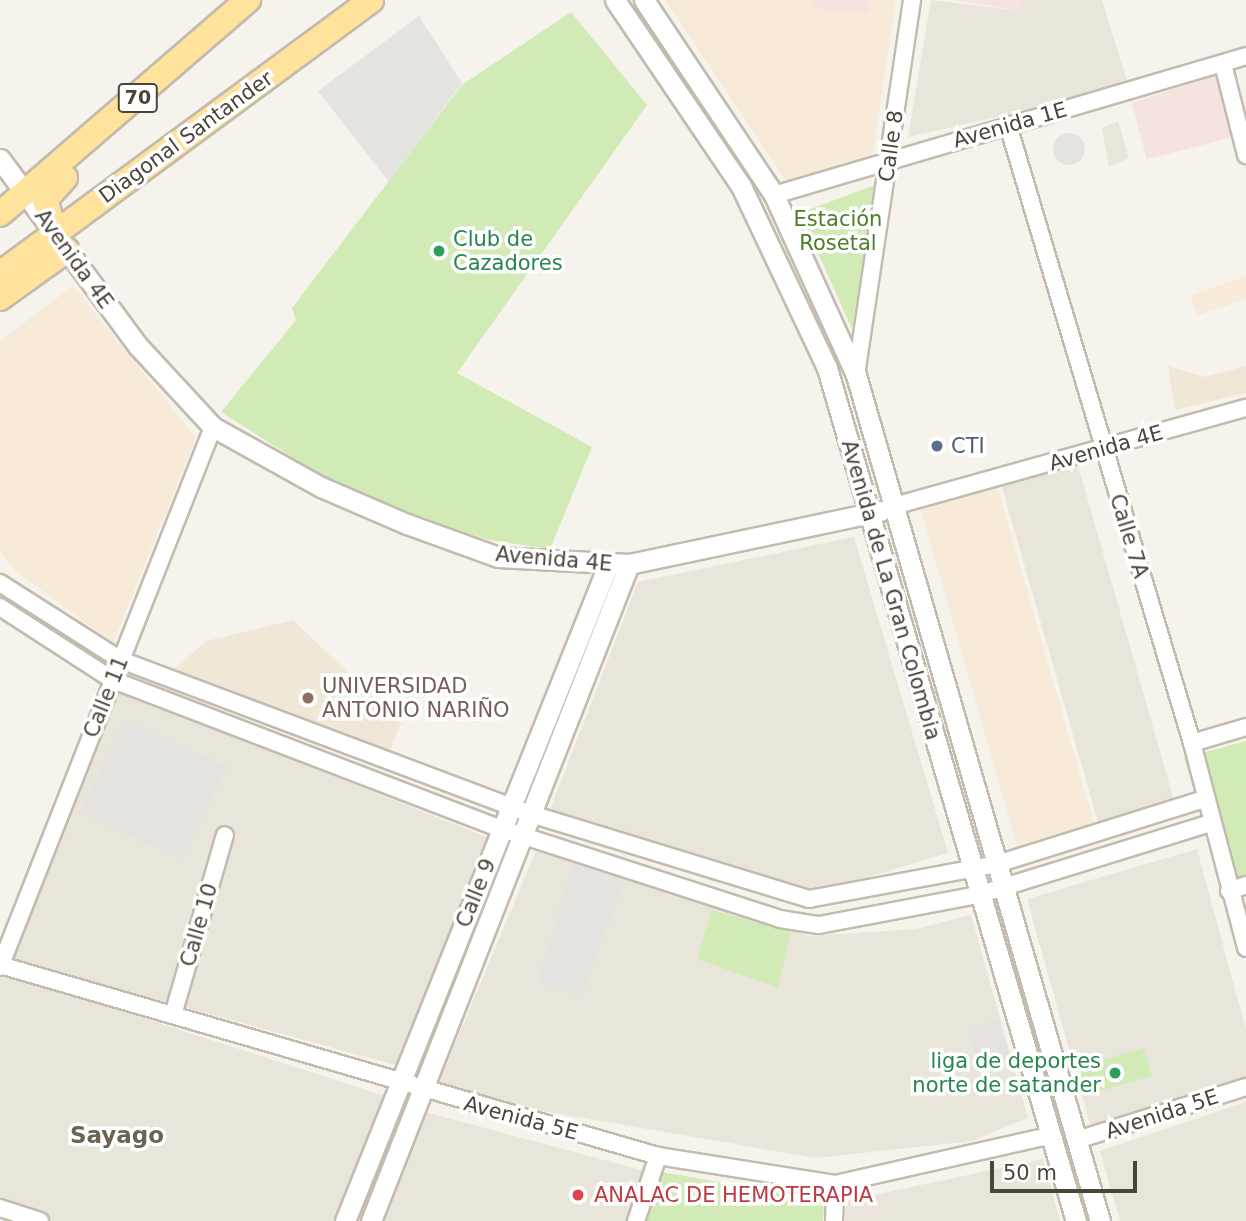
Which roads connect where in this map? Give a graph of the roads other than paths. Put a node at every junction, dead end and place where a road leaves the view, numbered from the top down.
1 (248, 0) edge
2 (354, 0) edge
3 (371, 0) edge
4 (615, 0) edge
5 (644, 0) edge
6 (912, 0) edge
7 (332, 28) junction
8 (201, 42) junction
9 (1246, 56) edge
10 (1223, 64) junction
11 (1008, 125) junction
12 (1246, 155) edge
13 (0, 159) edge
14 (889, 161) junction
15 (26, 194) junction
16 (774, 195) junction
17 (0, 214) edge
18 (61, 241) junction
19 (0, 274) edge
20 (0, 298) edge
21 (856, 375) junction
22 (1246, 408) edge
23 (213, 427) junction
24 (1103, 450) junction
25 (894, 506) junction
26 (869, 515) junction
27 (629, 564) junction
28 (608, 565) junction
29 (0, 583) edge
30 (0, 607) edge
31 (121, 660) junction
32 (113, 680) junction
33 (1246, 727) edge
34 (1192, 743) junction
35 (1205, 799) junction
36 (511, 806) junction
37 (531, 814) junction
38 (1211, 823) junction
39 (502, 829) junction
40 (225, 835) dead end
41 (523, 835) junction
42 (997, 864) junction
43 (970, 870) junction
44 (1246, 885) edge
45 (1004, 888) junction
46 (1229, 891) junction
47 (978, 895) junction
48 (1246, 948) edge
49 (0, 966) edge
50 (173, 1015) junction
51 (400, 1084) junction
52 (1246, 1087) edge
53 (422, 1091) junction
54 (1052, 1135) junction
55 (1077, 1140) junction
56 (658, 1156) junction
57 (835, 1184) junction
58 (0, 1208) edge
59 (40, 1221) edge
60 (345, 1221) edge
61 (371, 1221) edge
62 (636, 1221) edge
63 (835, 1221) edge
64 (1076, 1221) edge
65 (1100, 1221) edge

1 - 8 main road, 70
2 - 7 main road
3 - 7 main road, Diagonal Santander
4 - 26 street, Avenida de La Gran Colombia
5 - 16 street, Avenida de La Gran Colombia
6 - 14 street, Calle 8
7 - 18 main road, Diagonal Santander
8 - 15 main road, 70
8 - 18 main road
9 - 10 street, Avenida 1E
10 - 11 street, Avenida 1E
10 - 12 street
11 - 14 street, Avenida 1E
11 - 24 street, Calle 7A
13 - 15 street, Avenida 4E
14 - 16 street, Avenida 1E
14 - 21 street, Calle 8
15 - 17 main road, 70
15 - 18 street, Avenida 4E
16 - 21 street, Avenida de La Gran Colombia
18 - 19 main road, Diagonal Santander
18 - 20 main road
18 - 23 street, Avenida 4E
21 - 25 street, Avenida de La Gran Colombia
22 - 24 street, Avenida 4E
23 - 28 street, Avenida 4E
23 - 31 street, Calle 11
24 - 25 street, Avenida 4E
24 - 34 street, Calle 7A
25 - 26 street, Avenida 4E
25 - 42 street, Avenida de La Gran Colombia
26 - 27 street, Avenida 4E
26 - 43 street, Avenida de La Gran Colombia
27 - 28 street, Avenida 4E
27 - 37 street, Calle 9
28 - 36 street, Calle 9
29 - 31 street
30 - 32 street
31 - 32 street, Calle 11
31 - 36 street
32 - 39 street
32 - 49 street, Calle 11
33 - 34 street
34 - 35 street, Calle 7A
35 - 38 street, Calle 7A
35 - 42 street
36 - 37 street
36 - 39 street, Calle 9
37 - 41 street, Calle 9
37 - 43 street
38 - 45 street
38 - 46 street, Calle 7A
39 - 41 street
39 - 51 street, Calle 9
40 - 50 street, Calle 10
41 - 47 street
41 - 53 street, Calle 9
42 - 43 street
42 - 45 street, Avenida de La Gran Colombia
43 - 47 street, Avenida de La Gran Colombia
44 - 46 street
45 - 47 street
45 - 55 street, Avenida de La Gran Colombia
46 - 48 street, Calle 7A
47 - 54 street, Avenida de La Gran Colombia
49 - 50 street, Avenida 5E
50 - 51 street, Avenida 5E
51 - 53 street, Avenida 5E
51 - 60 street, Calle 9
52 - 55 street, Avenida 5E
53 - 56 street, Avenida 5E
53 - 61 street, Calle 9
54 - 57 street, Avenida 5E
54 - 64 street, Avenida de La Gran Colombia
55 - 65 street, Avenida de La Gran Colombia
56 - 57 street, Avenida 5E
56 - 62 street
57 - 63 street
58 - 59 street

